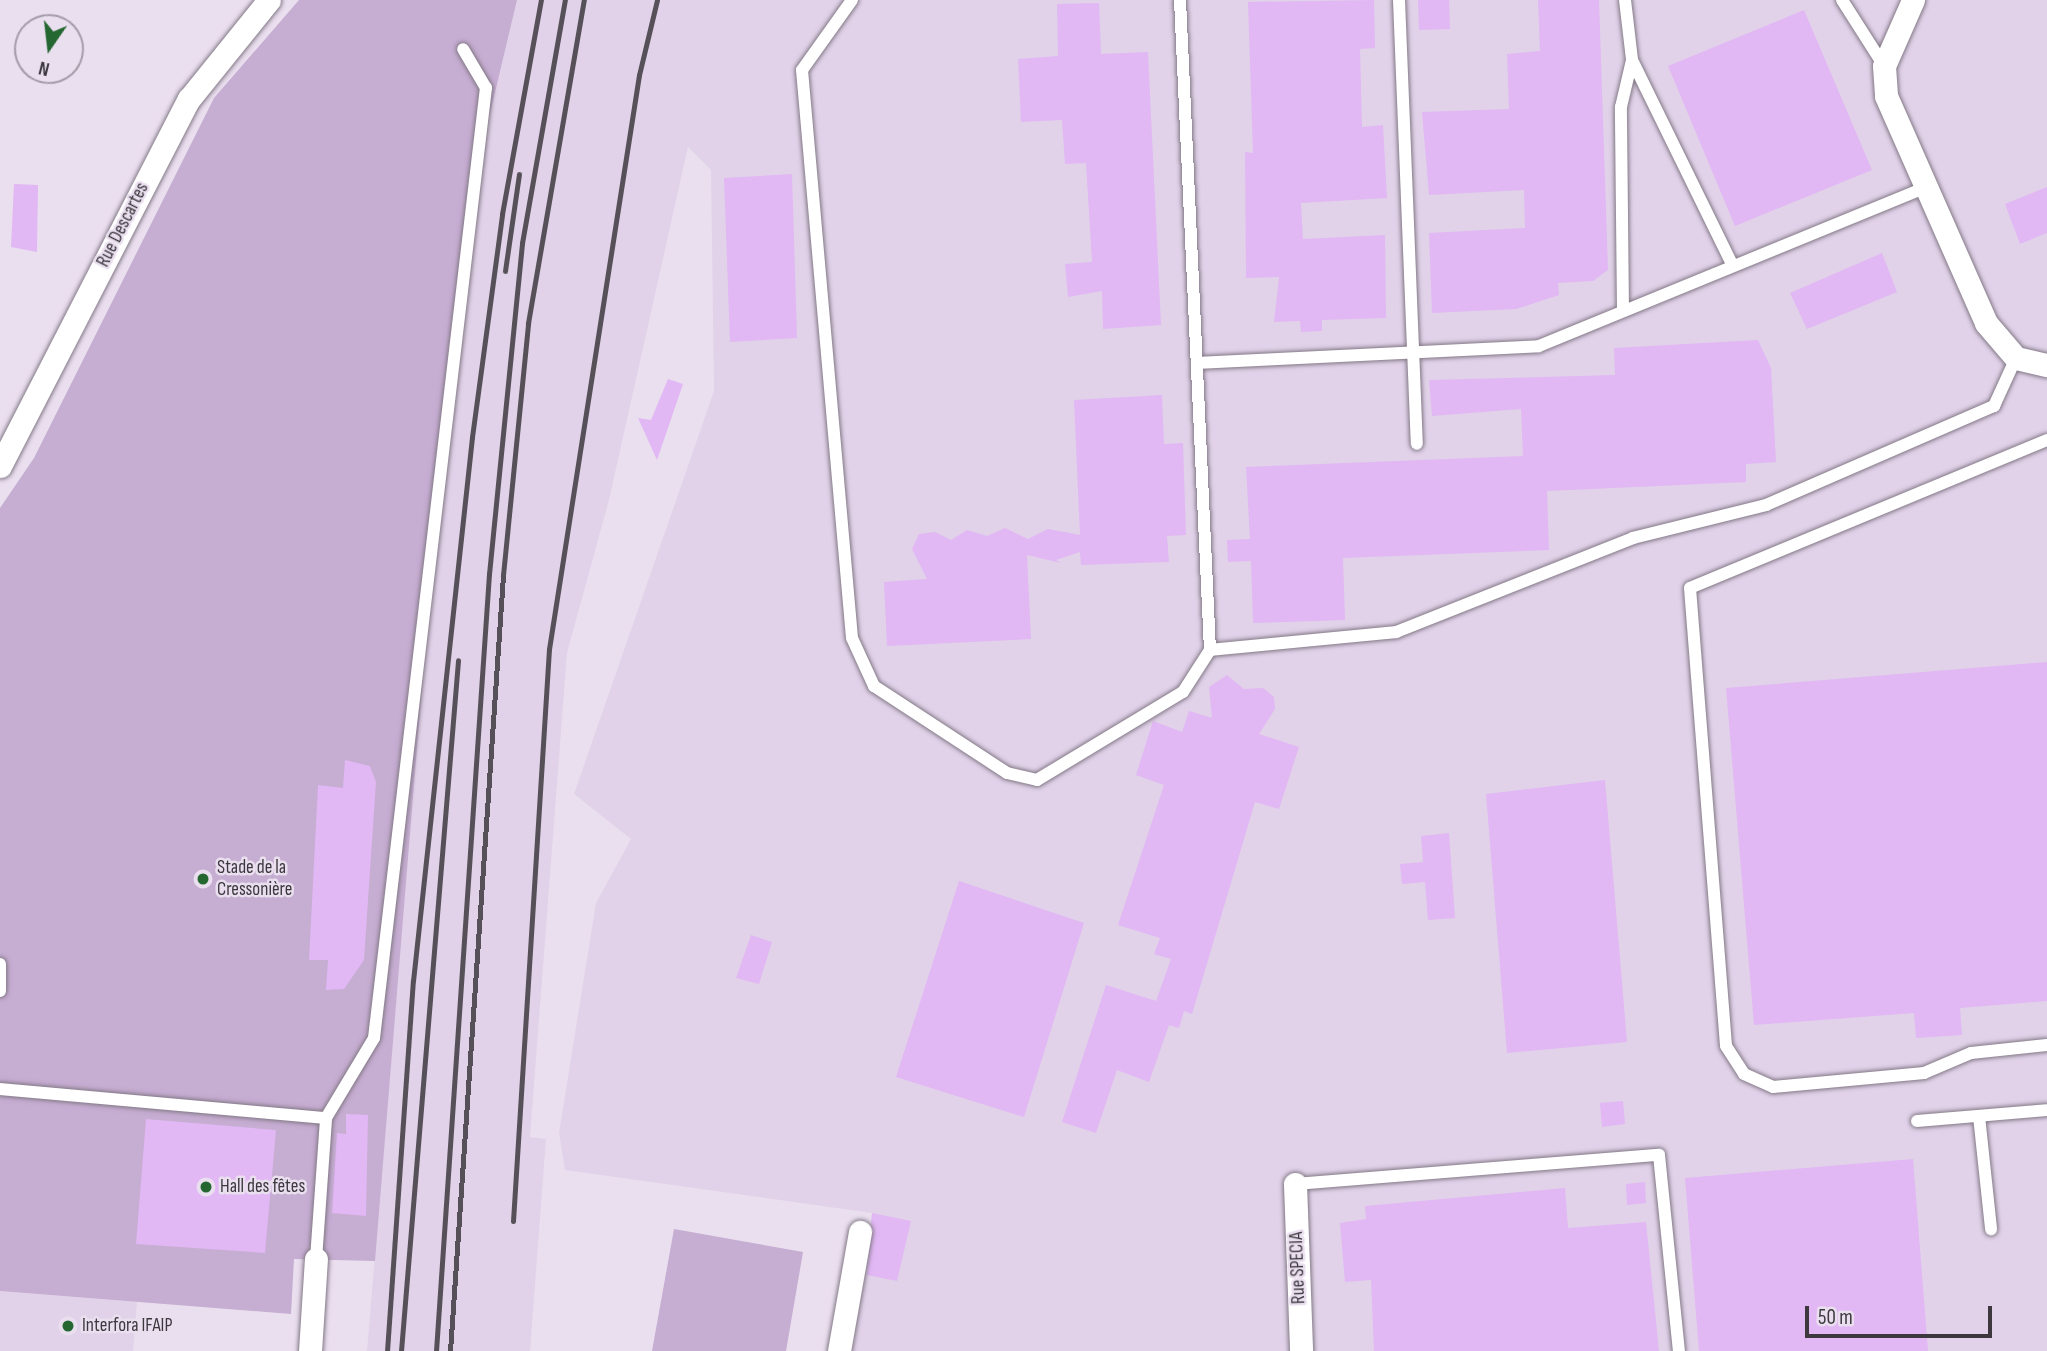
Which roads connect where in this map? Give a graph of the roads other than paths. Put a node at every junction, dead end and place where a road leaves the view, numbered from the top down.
1 (269, 0) edge
2 (852, 0) edge
3 (1180, 0) edge
4 (1399, 0) edge
5 (1625, 0) edge
6 (1842, 0) edge
7 (1913, 0) edge
8 (463, 49) dead end
9 (1632, 60) junction
10 (1884, 65) junction
11 (1925, 188) junction
12 (1733, 266) junction
13 (1623, 311) junction
14 (1414, 354) junction
15 (2015, 358) junction
16 (1197, 363) junction
17 (2047, 365) edge
18 (2047, 440) edge
19 (1418, 444) dead end
20 (0, 466) edge
21 (1210, 650) junction
22 (0, 964) edge
23 (0, 991) edge
24 (2047, 1045) edge
25 (0, 1089) edge
26 (2047, 1110) edge
27 (1979, 1116) junction
28 (326, 1118) junction
29 (1917, 1121) dead end
30 (1295, 1184) joint
31 (1991, 1229) dead end
32 (860, 1232) dead end
33 (316, 1259) joint
34 (310, 1351) edge
35 (839, 1351) edge
36 (1301, 1351) edge
37 (1679, 1351) edge

1 - 20 street, Rue Descartes
2 - 21 lane
3 - 16 lane
4 - 14 lane
5 - 9 lane
6 - 10 lane
7 - 10 street
8 - 28 lane
9 - 12 lane
9 - 13 lane
10 - 11 street
11 - 12 lane
11 - 15 street
12 - 13 lane
13 - 14 lane
14 - 16 lane
14 - 19 lane
15 - 17 street
15 - 21 lane
16 - 21 lane
18 - 24 lane
22 - 23 lane
25 - 28 lane
26 - 27 lane
27 - 29 lane
27 - 31 lane
28 - 33 lane
30 - 36 street, Rue SPECIA
30 - 37 lane
32 - 35 street
33 - 34 street

